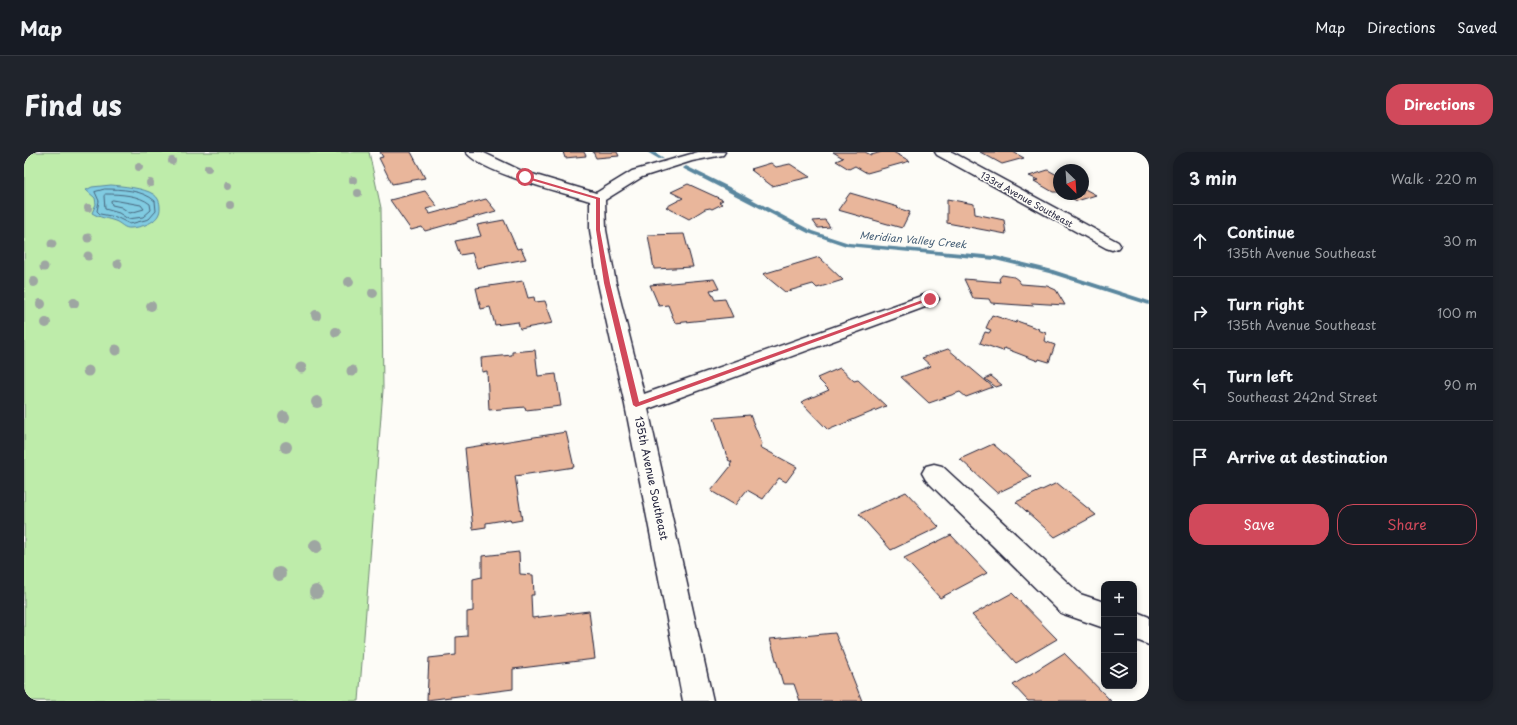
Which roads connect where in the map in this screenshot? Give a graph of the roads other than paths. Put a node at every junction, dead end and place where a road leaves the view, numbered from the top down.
1 (473, 152) edge
2 (718, 152) edge
3 (942, 152) edge
4 (598, 198) junction
5 (1112, 245) dead end
6 (930, 299) dead end
7 (636, 405) junction
8 (934, 473) dead end
9 (1101, 614) edge
10 (1137, 626) edge
11 (1149, 631) edge
12 (698, 701) edge

1 - 4 street
2 - 4 street
3 - 5 street, 133rd Avenue Southeast
4 - 7 street, 135th Avenue Southeast
6 - 7 street
7 - 12 street, 135th Avenue Southeast
8 - 9 street
10 - 11 street

